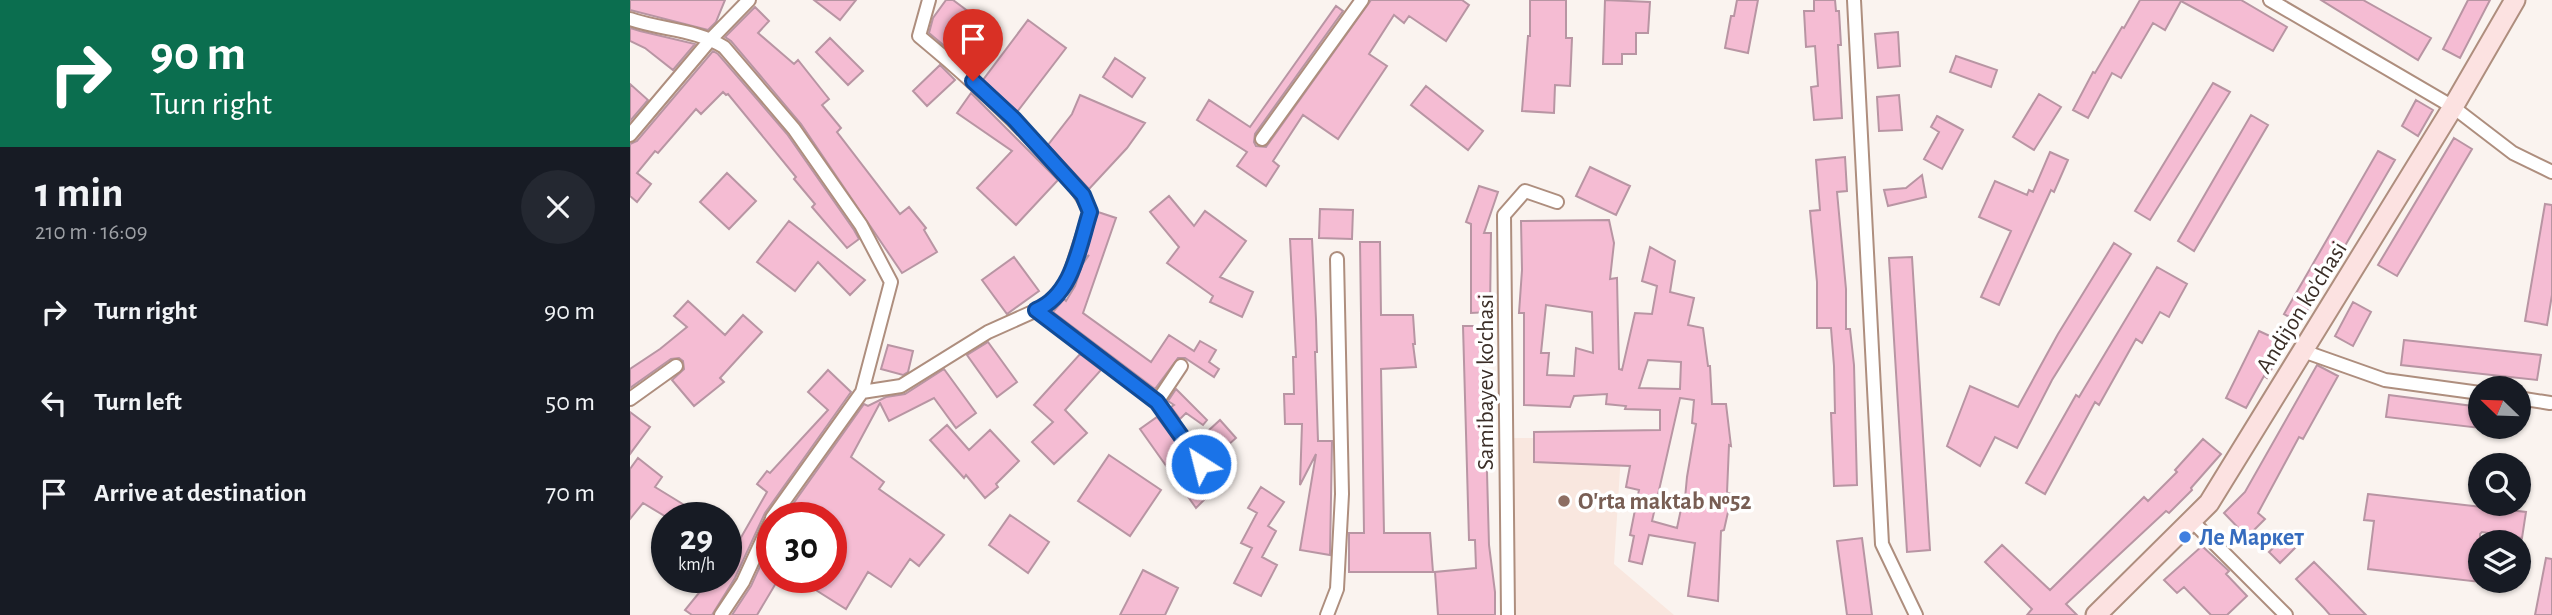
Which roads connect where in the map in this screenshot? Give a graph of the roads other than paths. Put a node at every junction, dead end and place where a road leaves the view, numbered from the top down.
1 (749, 0) edge
2 (929, 0) edge
3 (1362, 0) edge
4 (1854, 0) edge
5 (2270, 0) edge
6 (2515, 0) edge
7 (630, 19) edge
8 (711, 39) junction
9 (2453, 107) junction
10 (630, 135) edge
11 (1262, 139) dead end
12 (2552, 172) edge
13 (1558, 202) dead end
14 (1337, 259) dead end
15 (1036, 310) junction
16 (2303, 351) junction
17 (676, 366) dead end
18 (1181, 366) dead end
19 (2468, 391) edge
20 (862, 392) junction
21 (630, 400) edge
22 (2531, 400) edge
23 (1157, 402) junction
24 (2550, 403) dead end
25 (1201, 464) dead end
26 (783, 502) edge
27 (2192, 521) junction
28 (756, 553) edge
29 (721, 615) edge
30 (1327, 615) edge
31 (1508, 615) edge
32 (1916, 615) edge
33 (2096, 615) edge
34 (2286, 615) edge

1 - 8 street
2 - 15 street
3 - 11 street
4 - 32 street
5 - 9 street
6 - 9 street, Andijon ko'chasi
7 - 8 street
8 - 10 street
8 - 20 street
9 - 12 street
9 - 16 street, Andijon ko'chasi
13 - 31 street, Samibayev ko'chasi
14 - 30 street
15 - 20 street
15 - 23 street
16 - 19 street
16 - 27 street, Andijon ko'chasi
17 - 21 street
18 - 23 street
20 - 26 street
22 - 24 street
23 - 25 street
27 - 33 street, Andijon ko'chasi
27 - 34 street
28 - 29 street

